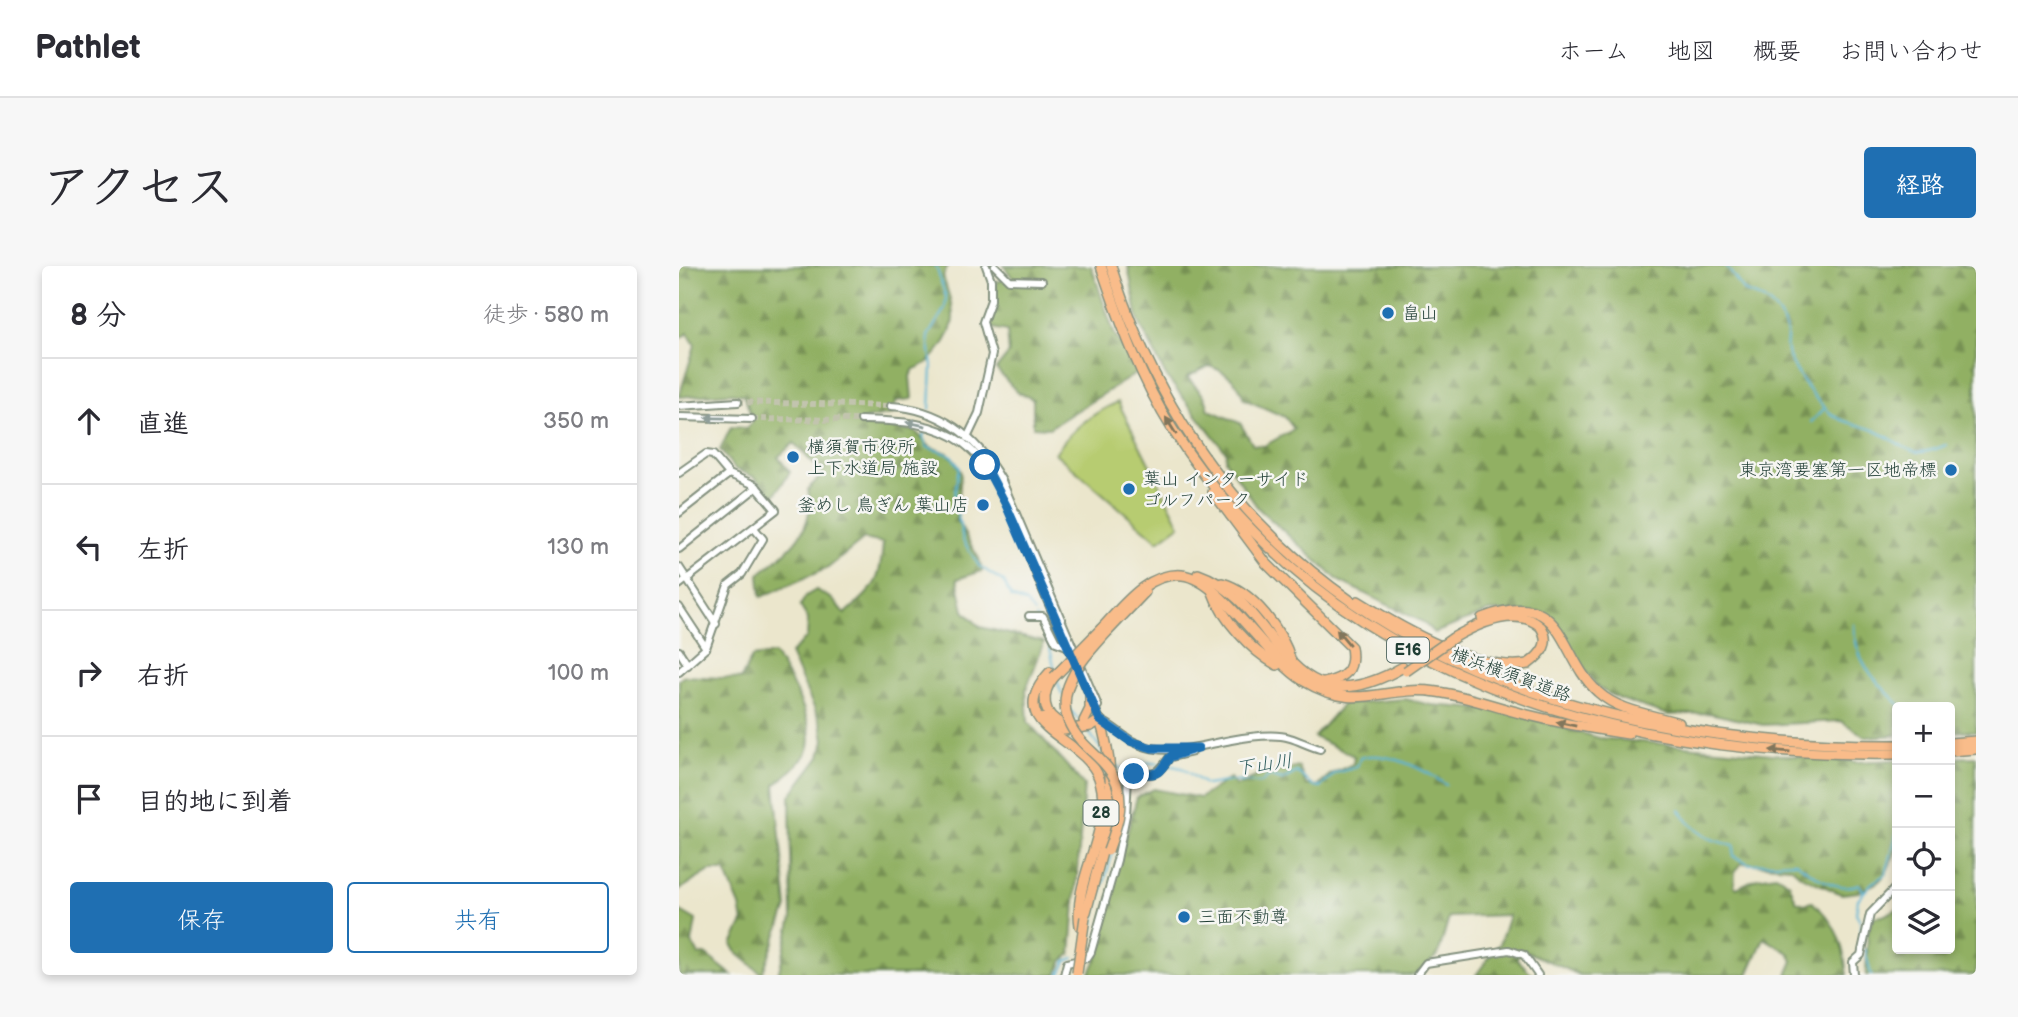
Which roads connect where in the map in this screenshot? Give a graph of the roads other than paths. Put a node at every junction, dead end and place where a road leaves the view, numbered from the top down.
1 (986, 266) edge
2 (995, 266) edge
3 (1101, 266) edge
4 (1111, 266) edge
5 (1042, 281) dead end
6 (738, 402) tunnel mouth
7 (679, 406) edge
8 (891, 406) tunnel mouth
9 (679, 417) edge
10 (752, 419) tunnel mouth
11 (861, 420) tunnel mouth
12 (968, 436) junction
13 (963, 443) junction
14 (1190, 454) junction
15 (679, 473) edge
16 (729, 474) junction
17 (757, 487) junction
18 (679, 513) edge
19 (754, 528) junction
20 (679, 549) edge
21 (1299, 561) junction
22 (679, 567) edge
23 (687, 579) junction
24 (679, 585) edge
25 (1216, 589) junction
26 (679, 607) edge
27 (1032, 616) dead end
28 (716, 624) junction
29 (1102, 629) junction
30 (1451, 636) junction
31 (1067, 646) junction
32 (706, 648) junction
33 (679, 651) edge
34 (1286, 663) junction
35 (688, 665) junction
36 (679, 672) edge
37 (1052, 675) junction
38 (1321, 686) junction
39 (1090, 697) junction
40 (1084, 721) junction
41 (1102, 721) junction
42 (1713, 732) junction
43 (1976, 741) edge
44 (1955, 743) edge
45 (1892, 745) edge
46 (1731, 746) junction
47 (1198, 748) junction
48 (1320, 749) dead end
49 (1976, 750) edge
50 (1955, 751) edge
51 (1892, 754) edge
52 (1892, 891) edge
53 (1083, 919) junction
54 (1076, 974) edge
55 (1063, 975) edge
56 (1417, 975) edge
57 (1538, 975) edge
58 (1854, 975) edge

1 - 12 street
2 - 5 street
14 -> 3 highway, 横浜横須賀道路 / E16
4 - 21 highway, 横浜横須賀道路 / E16
6 - 7 street
8 - 12 street
10 -> 9 street
13 -> 11 street
12 - 13 street
12 - 41 street
13 - 31 street
38 -> 14 highway
14 - 46 highway, 横浜横須賀道路 / E16
15 - 16 street
16 - 17 street
16 - 18 street
17 - 19 street
17 - 20 street
19 - 23 street
19 - 28 street
21 - 30 highway
21 - 42 highway, 横浜横須賀道路 / E16
22 - 23 street
23 - 24 street
23 - 28 street
25 - 29 highway, 28
25 - 29 highway
25 - 34 highway
25 - 34 highway
25 - 34 highway
26 - 32 street
27 - 31 street
28 - 32 street
29 - 37 highway, bridge
29 - 53 highway, 28, bridge
30 - 38 highway, bridge
30 - 42 highway
31 - 39 street
32 - 35 street
33 - 35 street
34 - 38 highway
35 - 36 street
37 - 40 highway
37 - 41 highway
37 - 53 highway, 28
46 -> 38 highway
39 - 40 highway
39 - 41 street
40 - 41 highway
41 - 47 street
41 - 53 highway, bridge
42 - 45 highway, 横浜横須賀道路 / E16
43 - 44 highway
51 -> 46 highway, 横浜横須賀道路 / E16
47 - 48 street
47 - 55 street
49 - 50 highway
52 - 58 street
53 - 54 highway, 28, bridge
56 - 57 street

